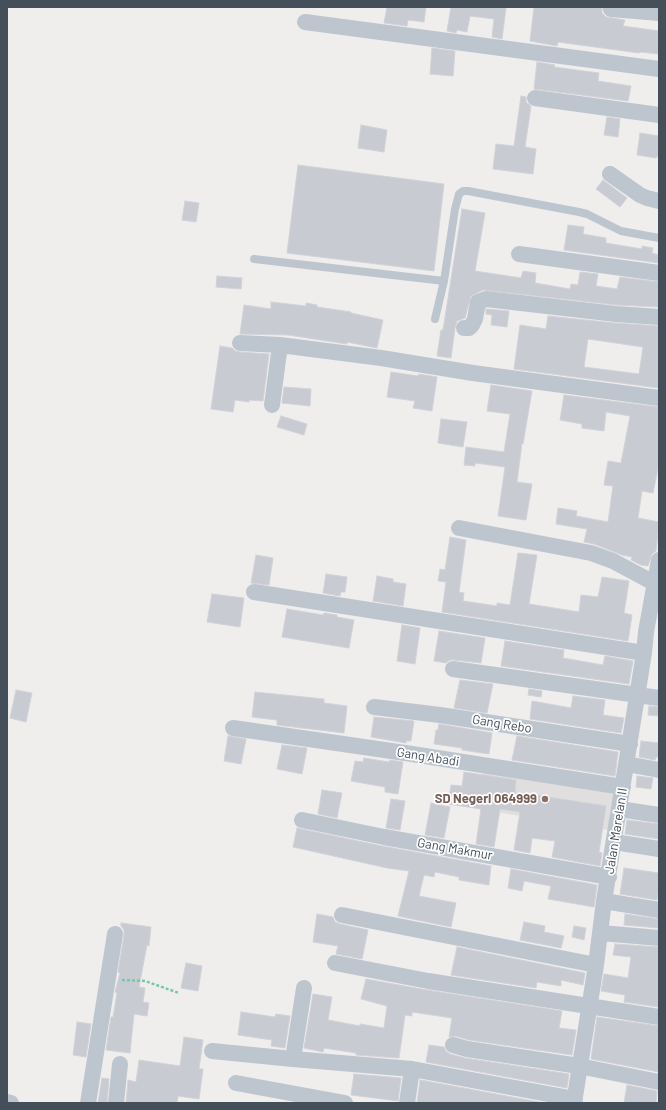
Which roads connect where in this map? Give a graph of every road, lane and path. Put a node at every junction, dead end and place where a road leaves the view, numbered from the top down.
1 (611, 9) dead end
2 (659, 13) edge
3 (305, 22) dead end
4 (659, 69) edge
5 (535, 98) dead end
6 (659, 115) edge
7 (610, 174) dead end
8 (659, 201) edge
9 (659, 238) edge
10 (519, 254) dead end
11 (254, 259) dead end
12 (659, 272) edge
13 (444, 281) junction
14 (659, 318) edge
15 (435, 319) dead end
16 (464, 328) dead end
17 (240, 343) dead end
18 (280, 345) junction
19 (659, 398) edge
20 (272, 405) dead end
21 (459, 528) dead end
22 (659, 561) edge
23 (654, 583) junction
24 (254, 592) dead end
25 (652, 633) edge
26 (644, 653) junction
27 (453, 669) dead end
28 (637, 695) junction
29 (659, 698) edge
30 (374, 706) dead end
31 (232, 728) dead end
32 (630, 744) junction
33 (627, 764) junction
34 (659, 770) edge
35 (623, 787) junction
36 (616, 810) junction
37 (659, 815) edge
38 (302, 820) dead end
39 (614, 842) junction
40 (659, 849) edge
41 (609, 877) junction
42 (604, 901) junction
43 (659, 910) edge
44 (342, 914) dead end
45 (601, 933) junction
46 (115, 934) dead end
47 (659, 938) edge
48 (336, 963) dead end
49 (596, 965) junction
50 (108, 978) junction
51 (304, 988) dead end
52 (180, 993) dead end
53 (589, 1007) junction
54 (659, 1018) edge
55 (453, 1045) dead end
56 (212, 1051) dead end
57 (293, 1059) junction
58 (120, 1064) dead end
59 (579, 1066) junction
60 (412, 1069) junction
61 (659, 1082) edge
62 (236, 1083) dead end
63 (574, 1101) edge
64 (7, 1102) edge
65 (12, 1103) edge
66 (88, 1103) edge
67 (116, 1103) edge
68 (345, 1103) edge
69 (407, 1103) edge

1 - 2 street
3 - 4 street
5 - 6 street
7 - 8 street
9 - 13 lane
10 - 12 street
11 - 13 lane
13 - 15 lane
14 - 16 street
17 - 18 street
18 - 19 street
18 - 20 street
21 - 23 street
22 - 23 street, Jalan Marelan II
23 - 25 street, Jalan Marelan II
24 - 26 street
25 - 26 street, Jalan Marelan II
26 - 28 street, Jalan Marelan II
27 - 28 street
28 - 29 street
28 - 32 street, Jalan Marelan II
30 - 32 street, Gang Rebo
31 - 35 street, Gang Abadi
32 - 33 street, Jalan Marelan II
33 - 34 street
33 - 35 street, Jalan Marelan II
35 - 36 street, Jalan Marelan II
36 - 37 street
36 - 39 street, Jalan Marelan II
38 - 41 street, Gang Makmur
39 - 40 street
39 - 41 street, Jalan Marelan II
41 - 42 street, Jalan Marelan II
42 - 43 street
42 - 45 street, Jalan Marelan II
44 - 49 street
45 - 47 street
45 - 49 street, Jalan Marelan II
46 - 50 street
48 - 53 street
49 - 53 street, Jalan Marelan II
50 - 52 path
50 - 66 street
51 - 57 street
53 - 54 street
53 - 59 street, Jalan Marelan II
55 - 59 street
56 - 57 street
57 - 60 street
58 - 67 street
59 - 61 street
59 - 63 street, Jalan Marelan II
60 - 63 street
60 - 69 street
62 - 68 street
64 - 65 street

